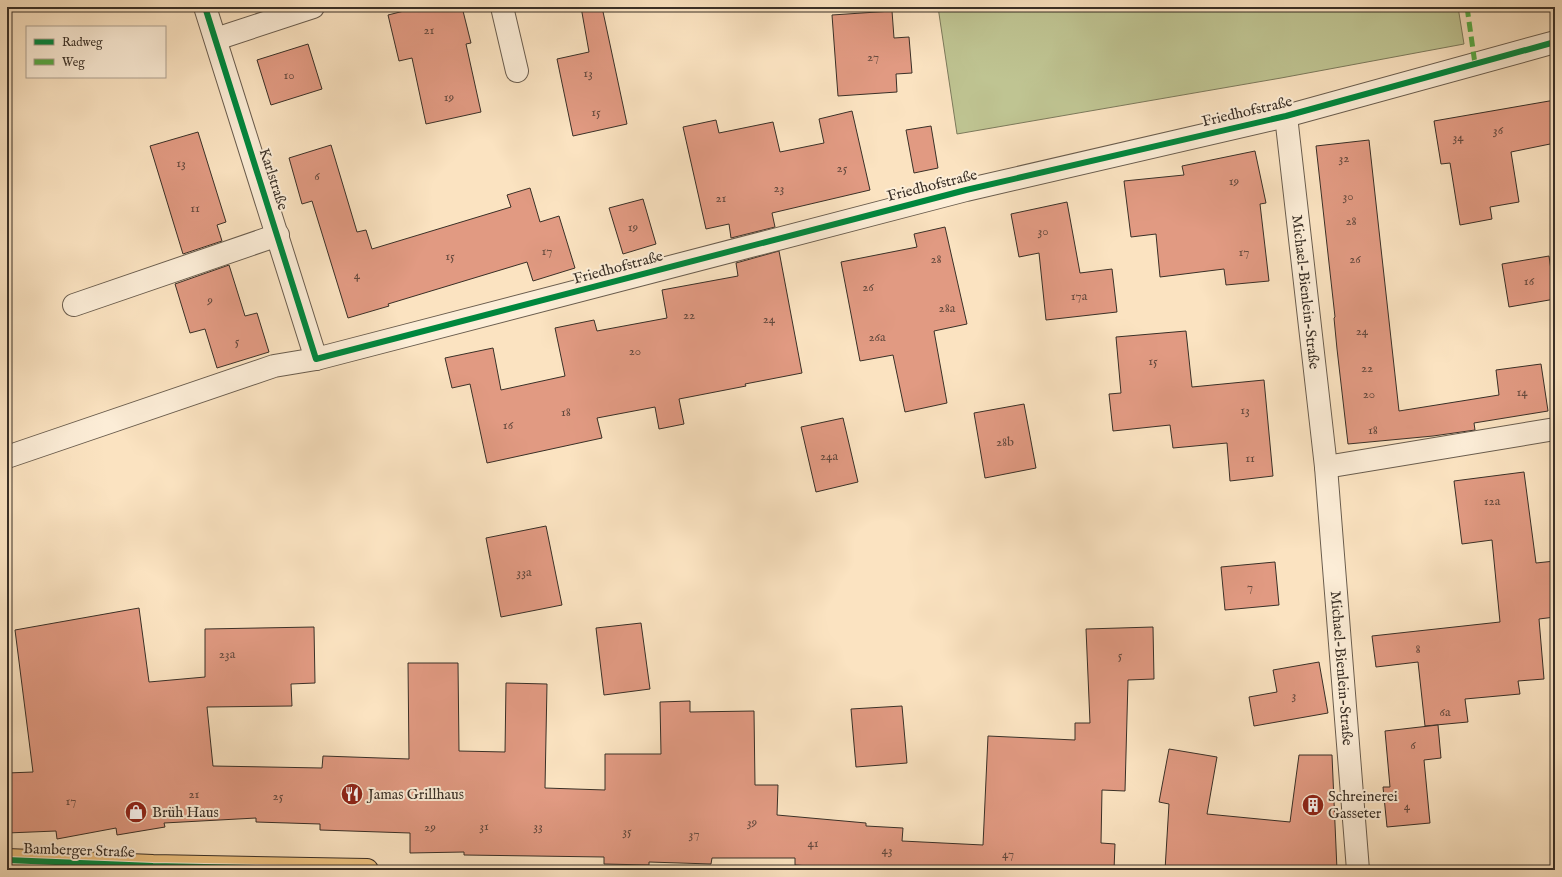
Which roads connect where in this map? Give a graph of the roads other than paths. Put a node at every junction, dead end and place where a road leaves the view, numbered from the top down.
1 (205, 7) edge
2 (313, 7) edge
3 (502, 7) edge
4 (216, 39) junction
5 (1555, 42) edge
6 (517, 71) dead end
7 (1286, 116) junction
8 (278, 235) junction
9 (74, 305) dead end
10 (316, 359) junction
11 (1555, 429) edge
12 (7, 457) edge
13 (1326, 467) junction
14 (7, 860) edge
15 (367, 870) edge
16 (1358, 870) edge

1 - 4 street, Karlstraße
2 - 4 street
3 - 6 street
4 - 8 street, Karlstraße
5 - 7 street, Friedhofstraße
7 - 10 street, Friedhofstraße
7 - 13 street, Michael-Bienlein-Straße
8 - 9 street
8 - 10 street, Karlstraße
10 - 12 street, Friedhofstraße
11 - 13 street
13 - 16 street, Michael-Bienlein-Straße
14 - 15 main road, Bamberger Straße

